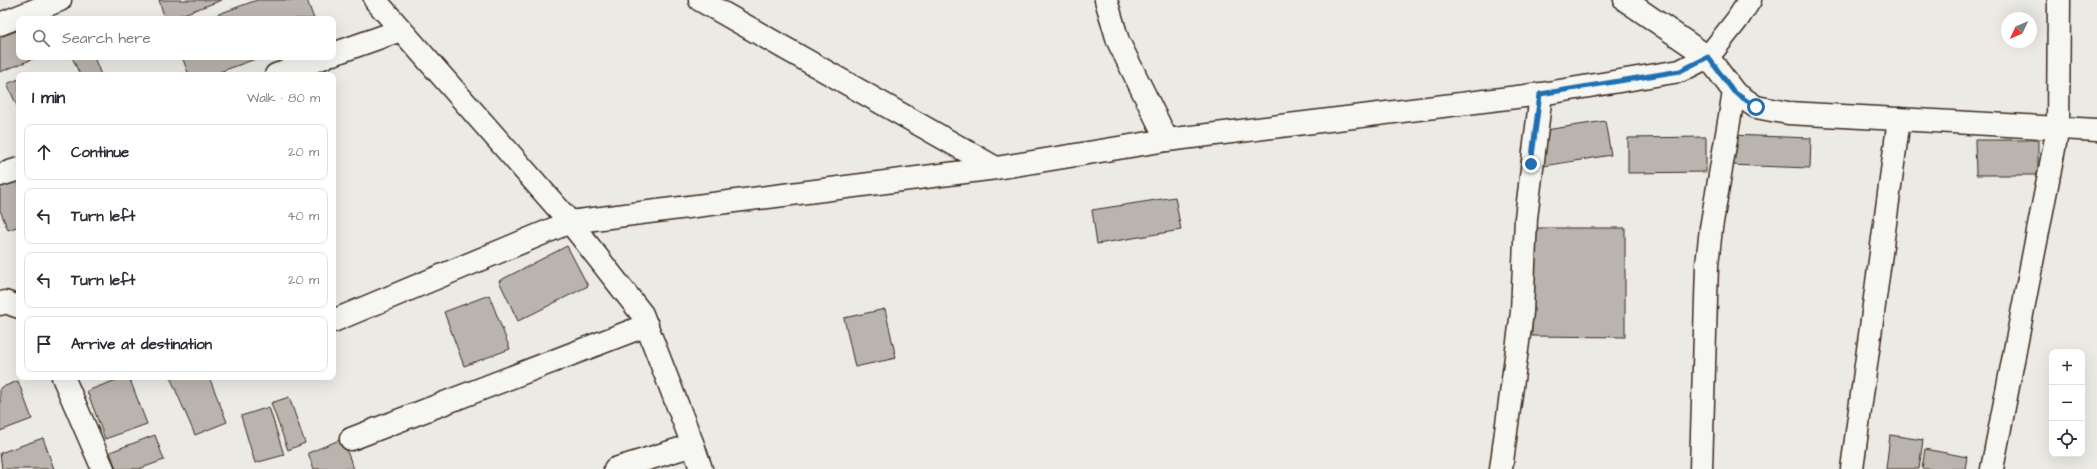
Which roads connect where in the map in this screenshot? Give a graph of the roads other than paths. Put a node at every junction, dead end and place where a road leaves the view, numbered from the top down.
1 (60, 0) edge
2 (375, 0) edge
3 (700, 0) edge
4 (1106, 0) edge
5 (1625, 0) edge
6 (1750, 0) edge
7 (2059, 0) edge
8 (20, 16) edge
9 (16, 18) edge
10 (0, 24) edge
11 (401, 30) junction
12 (336, 53) edge
13 (1708, 57) junction
14 (317, 60) edge
15 (284, 72) edge
16 (1734, 92) junction
17 (1540, 94) junction
18 (1899, 119) junction
19 (2058, 128) junction
20 (2097, 130) edge
21 (1166, 140) junction
22 (996, 168) junction
23 (16, 169) edge
24 (0, 176) edge
25 (570, 222) junction
26 (0, 304) edge
27 (16, 307) edge
28 (336, 320) edge
29 (647, 325) junction
30 (64, 380) edge
31 (351, 439) dead end
32 (693, 444) junction
33 (103, 469) edge
34 (615, 469) edge
35 (701, 469) edge
36 (1501, 469) edge
37 (1701, 469) edge
38 (1852, 469) edge
39 (1992, 469) edge

1 - 8 street
2 - 11 street
3 - 22 street
4 - 21 street
5 - 13 street
6 - 13 street
7 - 19 street
9 - 10 street
11 - 12 street
11 - 25 street
13 - 16 street
13 - 17 street
14 - 15 street
16 - 18 street
16 - 37 street
17 - 21 street
17 - 36 street
18 - 19 street
18 - 38 street
19 - 20 street
19 - 39 street
21 - 22 street
22 - 25 street
23 - 24 street
25 - 28 street
25 - 29 street
26 - 27 street
29 - 31 street
29 - 32 street
30 - 33 street
32 - 34 street
32 - 35 street

